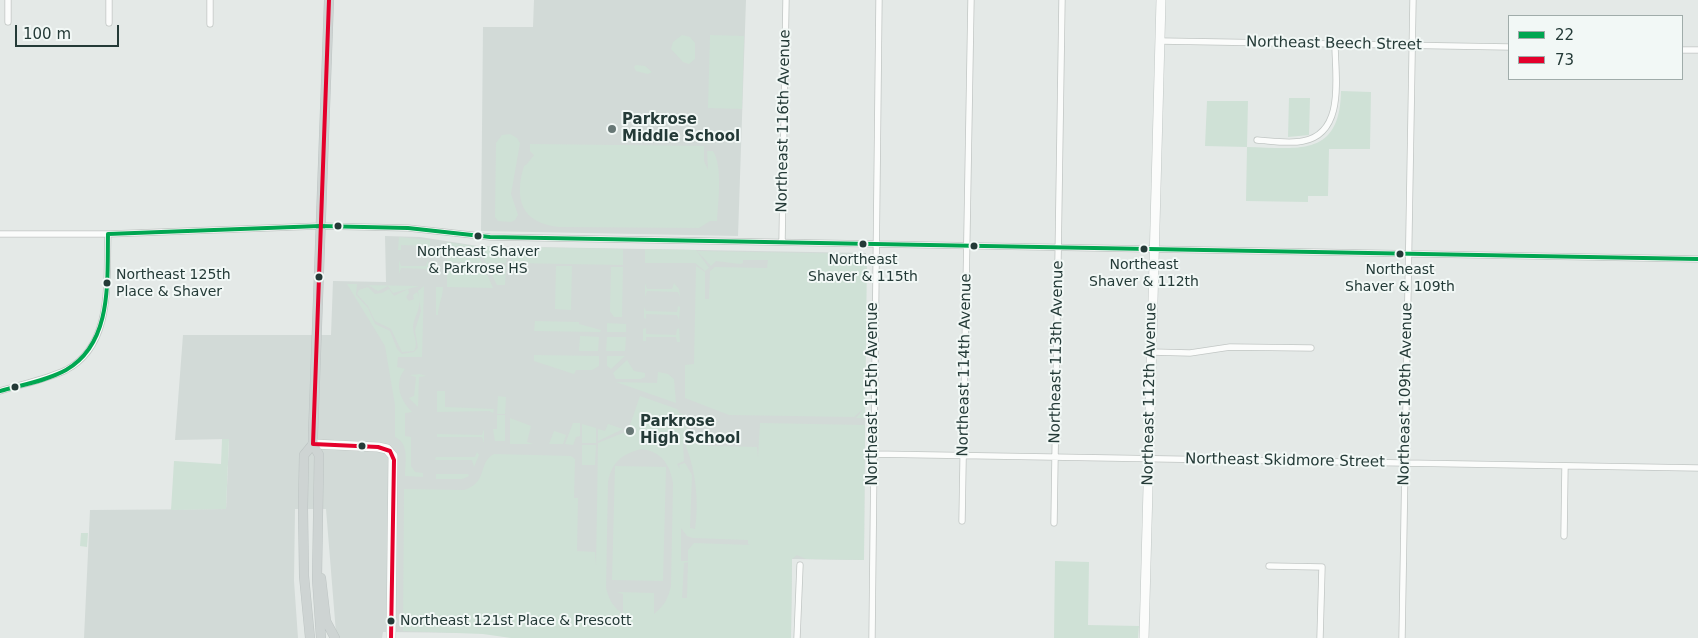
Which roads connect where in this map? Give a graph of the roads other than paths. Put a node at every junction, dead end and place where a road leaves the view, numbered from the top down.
1 (8, 0) edge
2 (109, 0) edge
3 (210, 0) edge
4 (329, 0) edge
5 (786, 0) edge
6 (879, 0) edge
7 (972, 0) edge
8 (1062, 0) edge
9 (1161, 0) edge
10 (1413, 0) edge
11 (8, 22) dead end
12 (109, 23) dead end
13 (210, 24) dead end
14 (1160, 41) junction
15 (1335, 44) junction
16 (1412, 45) junction
17 (1508, 46) edge
18 (1683, 50) edge
19 (1698, 50) edge
20 (1257, 140) dead end
21 (320, 226) junction
22 (0, 234) edge
23 (108, 234) junction
24 (782, 242) junction
25 (874, 244) junction
26 (968, 246) junction
27 (1059, 248) junction
28 (1154, 250) junction
29 (1408, 254) junction
30 (1698, 259) edge
31 (1311, 348) dead end
32 (1151, 352) junction
33 (0, 391) edge
34 (312, 444) junction
35 (873, 454) junction
36 (964, 455) junction
37 (1055, 457) junction
38 (1148, 459) junction
39 (1405, 463) junction
40 (1565, 466) junction
41 (1698, 468) edge
42 (962, 521) dead end
43 (1054, 523) dead end
44 (1564, 536) dead end
45 (316, 553) junction
46 (800, 565) dead end
47 (1269, 566) dead end
48 (310, 638) edge
49 (321, 638) edge
50 (334, 638) edge
51 (391, 638) edge
52 (798, 638) edge
53 (872, 638) edge
54 (1144, 638) edge
55 (1320, 638) edge
56 (1402, 638) edge

1 - 11 street
2 - 12 street
3 - 13 street
4 - 21 main road
5 - 24 street, Northeast 116th Avenue
6 - 25 street, Northeast 115th Avenue
7 - 26 street, Northeast 114th Avenue
8 - 27 street, Northeast 113th Avenue
9 - 14 street, Northeast 112th Avenue
10 - 16 street, Northeast 109th Avenue
14 - 15 street, Northeast Beech Street
14 - 28 street, Northeast 112th Avenue
15 - 16 street, Northeast Beech Street
15 - 20 street
16 - 17 street, Northeast Beech Street
16 - 29 street, Northeast 109th Avenue
18 - 19 street
21 - 23 street
21 - 24 street
21 - 34 main road
22 - 23 street
23 - 33 street
24 - 25 street
25 - 26 street
25 - 35 street, Northeast 115th Avenue
26 - 27 street
26 - 36 street, Northeast 114th Avenue
27 - 28 street
27 - 37 street, Northeast 113th Avenue
28 - 29 street
28 - 32 street, Northeast 112th Avenue
29 - 30 street
29 - 39 street, Northeast 109th Avenue
31 - 32 street
32 - 38 street, Northeast 112th Avenue
34 - 45 main road
34 - 48 main road
34 - 51 street
35 - 36 street, Northeast Skidmore Street
35 - 53 street, Northeast 115th Avenue
36 - 37 street, Northeast Skidmore Street
36 - 42 street, Northeast 114th Avenue
37 - 38 street, Northeast Skidmore Street
37 - 43 street, Northeast 113th Avenue
38 - 39 street, Northeast Skidmore Street
38 - 54 street, Northeast 112th Avenue
39 - 40 street, Northeast Skidmore Street
39 - 56 street, Northeast 109th Avenue
40 - 41 street, Northeast Skidmore Street
40 - 44 street
45 - 49 main road
45 - 50 main road
46 - 52 street
47 - 55 street

